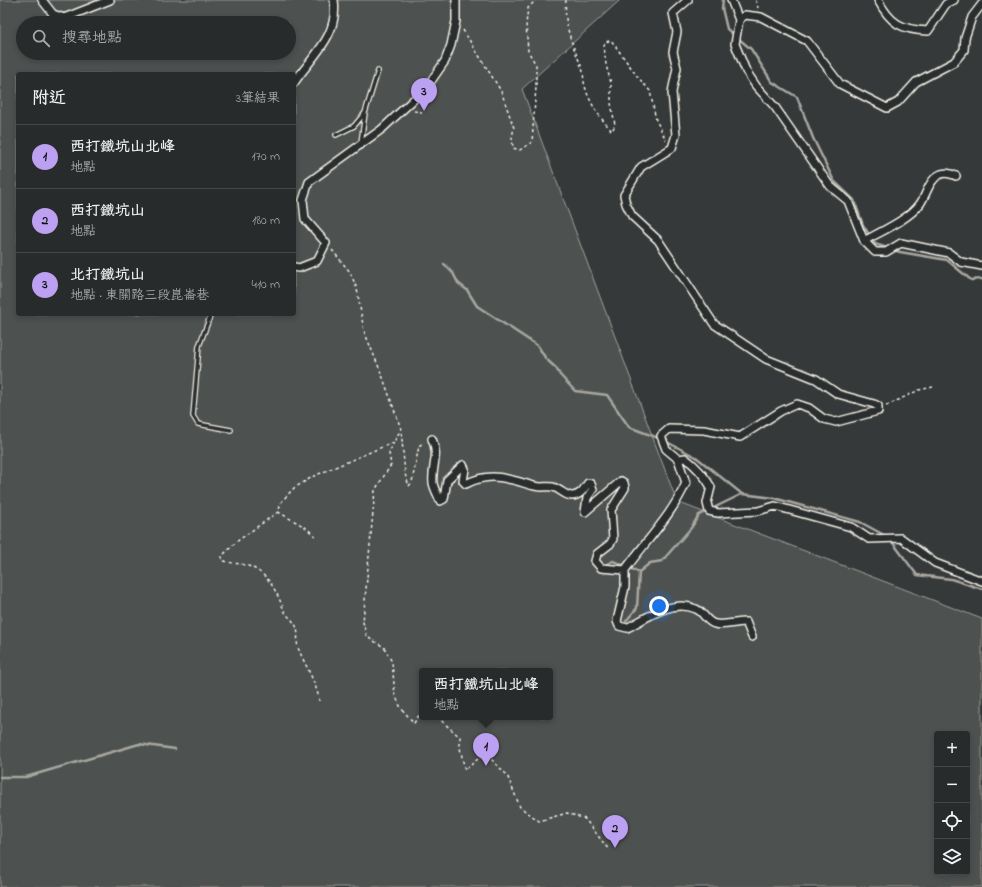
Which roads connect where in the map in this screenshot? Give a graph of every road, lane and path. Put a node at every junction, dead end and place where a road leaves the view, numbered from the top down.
1 (42, 0) edge
2 (110, 0) edge
3 (334, 0) edge
4 (456, 0) edge
5 (536, 0) edge
6 (566, 0) edge
7 (688, 0) edge
8 (730, 0) edge
9 (878, 0) edge
10 (954, 0) edge
11 (982, 4) edge
12 (58, 16) edge
13 (69, 16) edge
14 (739, 20) junction
15 (456, 21) junction
16 (378, 71) dead end
17 (296, 80) edge
18 (365, 113) junction
19 (336, 136) dead end
20 (361, 144) junction
21 (672, 148) junction
22 (956, 176) dead end
23 (864, 241) junction
24 (326, 243) junction
25 (982, 266) edge
26 (296, 267) edge
27 (210, 316) edge
28 (933, 387) dead end
29 (878, 411) junction
30 (401, 429) junction
31 (231, 430) dead end
32 (432, 439) joint
33 (394, 442) junction
34 (678, 460) junction
35 (278, 512) junction
36 (315, 536) dead end
37 (625, 570) junction
38 (982, 581) edge
39 (752, 637) dead end
40 (319, 701) dead end
41 (419, 716) edge
42 (440, 720) edge
43 (609, 850) dead end

1 - 12 street
2 - 13 street
3 - 17 street
4 - 15 street
5 - 15 path
6 - 21 path
7 - 21 street
8 - 14 street
9 - 10 street
11 - 14 street
14 - 23 street
15 - 20 street
16 - 18 lane
18 - 19 lane
18 - 20 lane
20 - 24 street
21 - 29 street
22 - 23 street
23 - 25 street
24 - 26 street
24 - 30 path
27 - 31 lane
28 - 29 path
29 - 34 street
30 - 32 path
30 - 33 path
32 - 37 street
33 - 35 path
33 - 41 path
34 - 37 street
34 - 38 street
35 - 36 path
35 - 40 path
37 - 39 street
42 - 43 path

